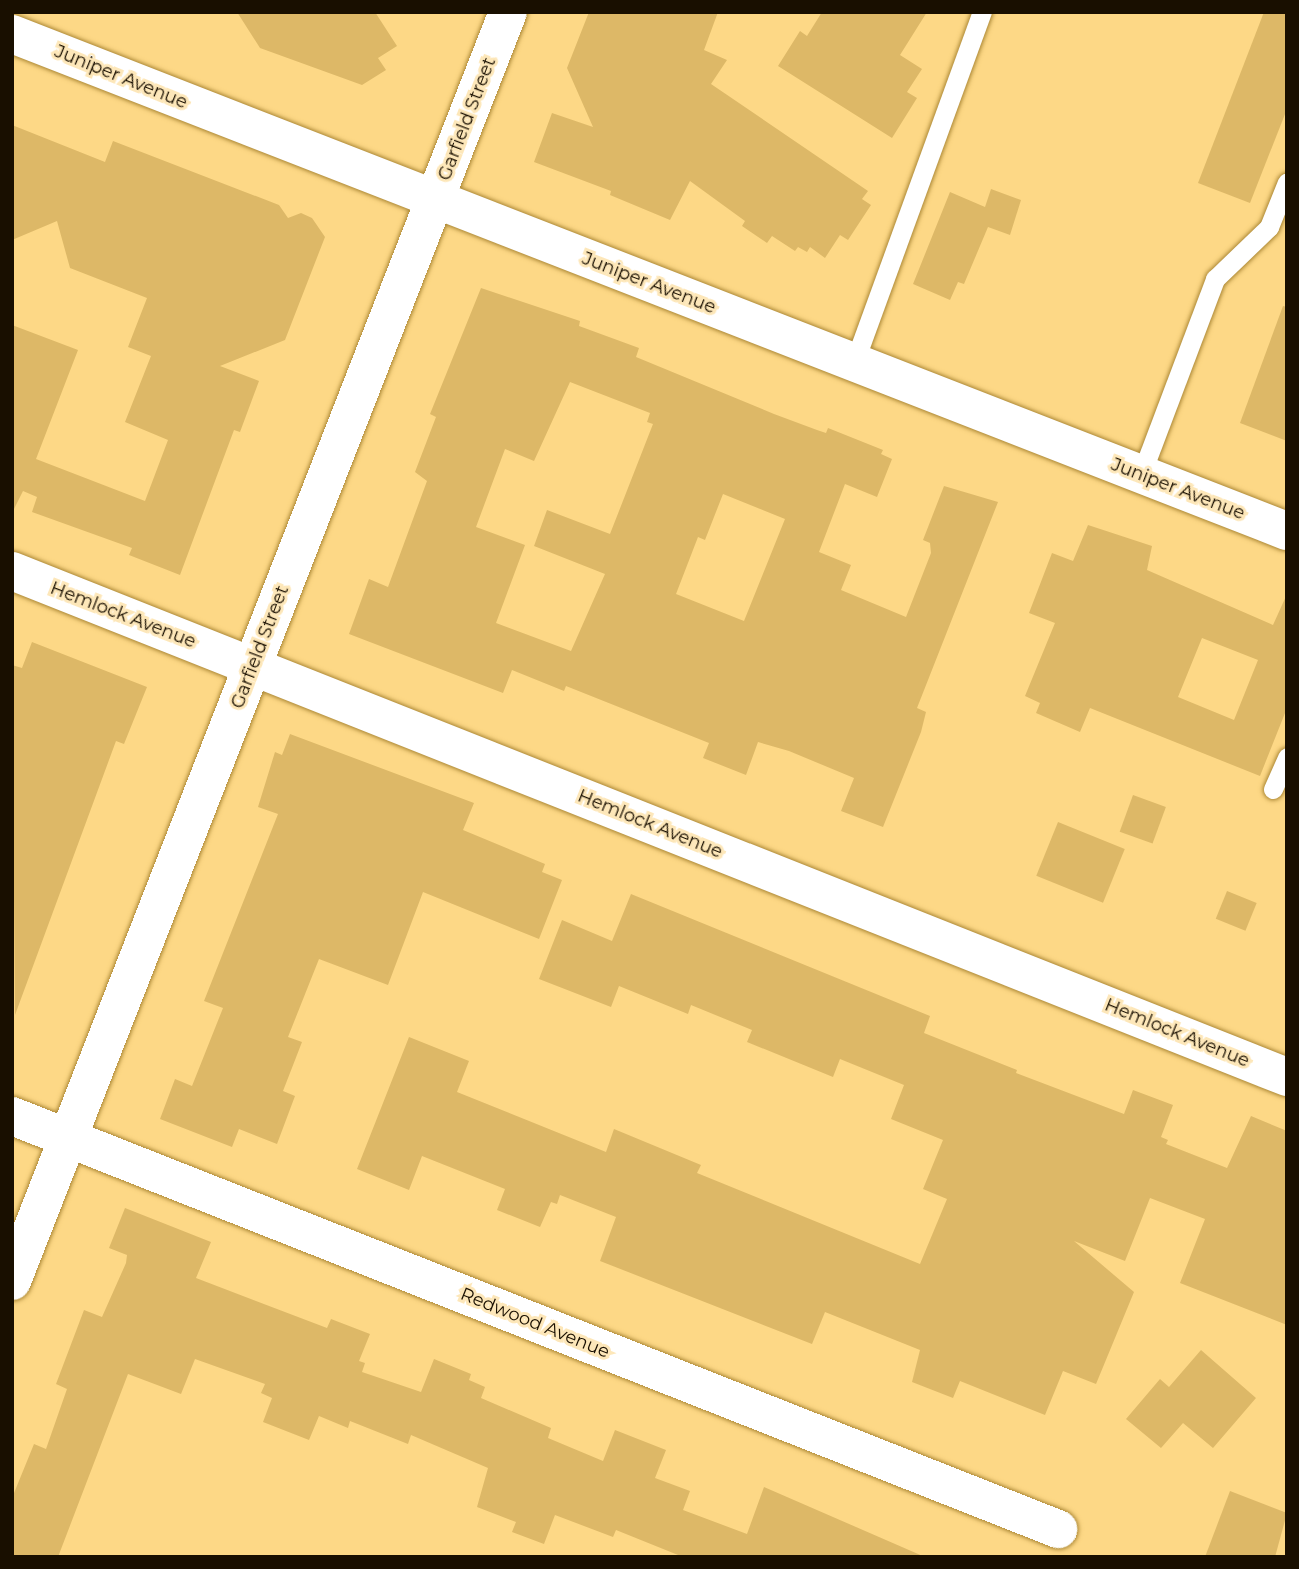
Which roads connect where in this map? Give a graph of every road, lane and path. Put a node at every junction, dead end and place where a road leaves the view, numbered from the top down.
1 (508, 12) edge
2 (982, 12) edge
3 (12, 34) edge
4 (1287, 182) edge
5 (435, 200) junction
6 (854, 363) junction
7 (1141, 475) junction
8 (1287, 531) edge
9 (12, 571) edge
10 (253, 665) junction
11 (1287, 757) edge
12 (1273, 789) dead end
13 (1287, 1077) edge
14 (12, 1116) edge
15 (68, 1138) junction
16 (12, 1281) edge
17 (1058, 1529) dead end

1 - 5 street, Garfield Street
2 - 6 lane
3 - 5 street, Juniper Avenue
4 - 7 lane
5 - 6 street, Juniper Avenue
5 - 10 street, Garfield Street
6 - 7 street, Juniper Avenue
7 - 8 street, Juniper Avenue
9 - 10 street, Hemlock Avenue
10 - 13 street, Hemlock Avenue
10 - 15 street, Garfield Street
11 - 12 lane
14 - 15 street, Redwood Avenue
15 - 16 street, Garfield Street
15 - 17 street, Redwood Avenue

